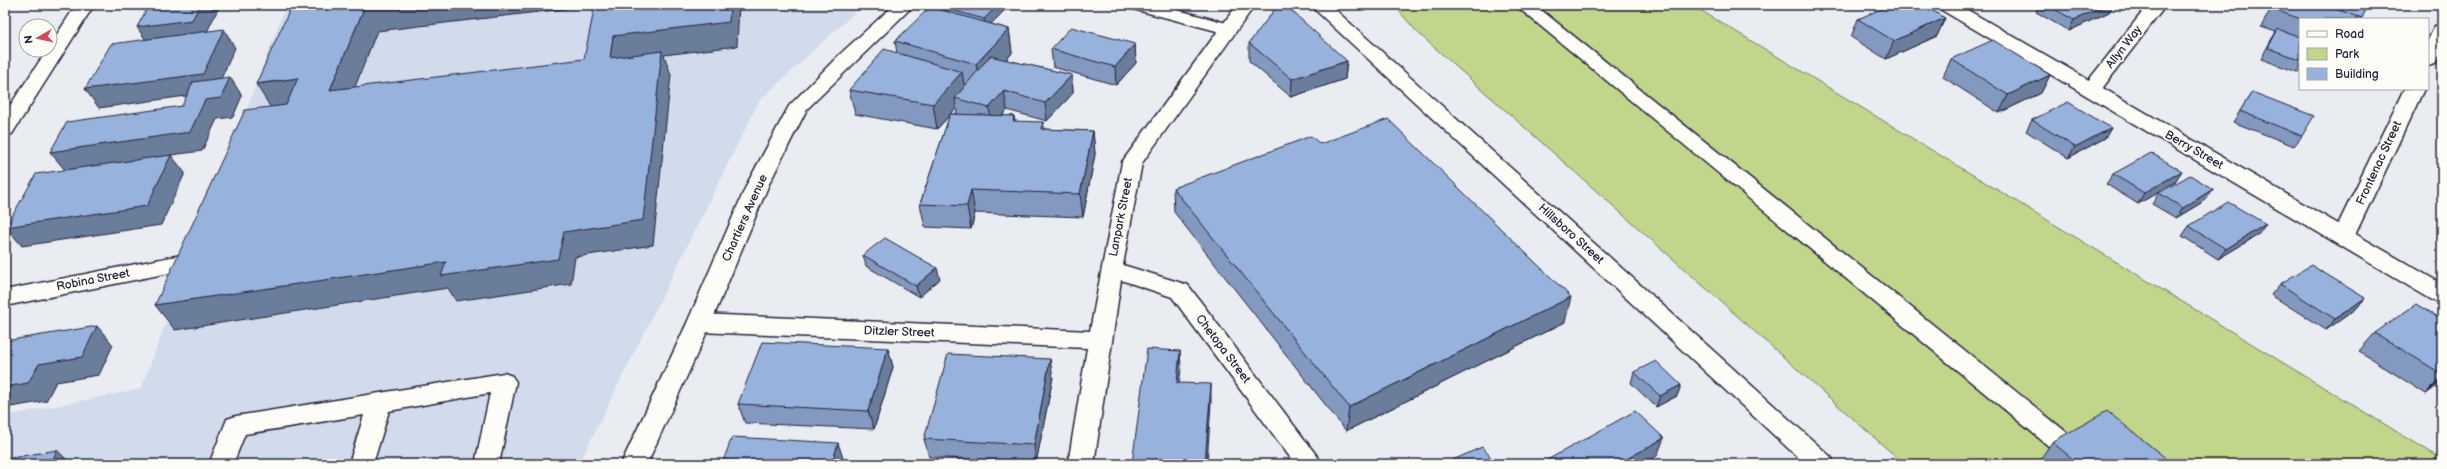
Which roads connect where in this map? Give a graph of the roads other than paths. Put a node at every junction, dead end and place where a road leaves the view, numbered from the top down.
1 (85, 5) edge
2 (904, 5) edge
3 (1139, 5) edge
4 (1246, 5) edge
5 (1319, 5) edge
6 (1524, 5) edge
7 (1946, 5) edge
8 (2157, 5) edge
9 (1228, 29) junction
10 (2442, 30) edge
11 (2429, 58) edge
12 (2091, 90) junction
13 (2414, 90) edge
14 (5, 130) edge
15 (2343, 237) junction
16 (181, 263) edge
17 (1111, 269) junction
18 (2442, 295) edge
19 (5, 298) edge
20 (699, 323) junction
21 (1100, 340) junction
22 (379, 403) junction
23 (2066, 446) edge
24 (221, 464) edge
25 (361, 464) edge
26 (487, 464) edge
27 (634, 464) edge
28 (1081, 464) edge
29 (1310, 464) edge
30 (1822, 464) edge

1 - 14 street
2 - 20 street, Chartiers Avenue
3 - 9 lane
4 - 9 street, Lanpark Street
5 - 30 street, Hillsboro Street
6 - 23 lane
7 - 12 street, Berry Street
8 - 12 lane, Allyn Way
9 - 17 street, Lanpark Street
10 - 11 street
12 - 15 street, Berry Street
13 - 15 street, Frontenac Street
15 - 18 street, Berry Street
16 - 19 street, Robina Street
17 - 21 street, Lanpark Street
17 - 29 street, Chetopa Street
20 - 21 street, Ditzler Street
20 - 27 street, Chartiers Avenue
21 - 28 street, Lanpark Street
22 - 24 lane
22 - 25 lane
22 - 26 lane

